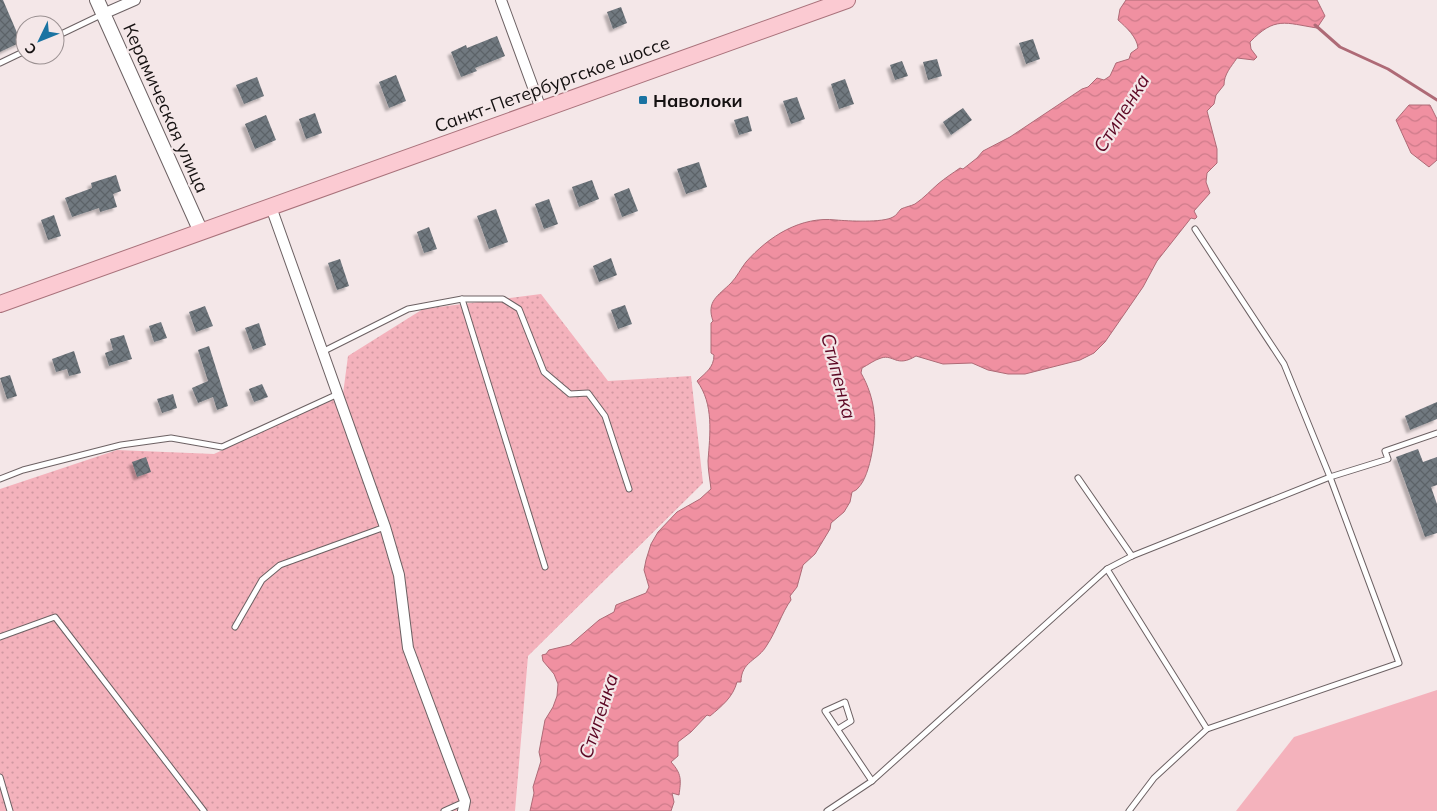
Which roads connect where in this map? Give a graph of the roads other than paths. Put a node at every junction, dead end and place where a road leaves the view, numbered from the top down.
1 (97, 0) edge
2 (135, 0) edge
3 (501, 0) edge
4 (847, 0) edge
5 (103, 14) junction
6 (65, 32) edge
7 (15, 56) edge
8 (0, 63) edge
9 (542, 109) junction
10 (271, 207) junction
11 (1195, 230) dead end
12 (202, 232) junction
13 (462, 299) junction
14 (0, 304) edge
15 (324, 351) junction
16 (338, 394) junction
17 (1437, 433) edge
18 (1330, 477) junction
19 (1078, 478) dead end
20 (0, 479) edge
21 (629, 490) dead end
22 (385, 527) junction
23 (1132, 556) junction
24 (545, 567) dead end
25 (1107, 569) junction
26 (235, 627) dead end
27 (0, 636) edge
28 (838, 729) junction
29 (1207, 729) junction
30 (0, 777) edge
31 (872, 781) junction
32 (464, 806) edge
33 (10, 811) edge
34 (204, 811) edge
35 (444, 811) edge
36 (827, 811) edge
37 (1129, 811) edge

1 - 5 street, Керамическая улица
2 - 5 street
3 - 9 street
4 - 9 main road, Санкт-Петербургское шоссе
5 - 6 lane
5 - 12 street, Керамическая улица
7 - 8 lane
9 - 10 main road, Санкт-Петербургское шоссе
10 - 12 main road, Санкт-Петербургское шоссе
10 - 15 street
11 - 18 lane
12 - 14 main road, Санкт-Петербургское шоссе
13 - 15 lane
13 - 21 lane
13 - 24 lane
15 - 16 street
16 - 20 lane
16 - 22 street
17 - 18 lane
18 - 23 lane
18 - 29 lane
19 - 23 lane
22 - 26 lane
22 - 32 street
23 - 25 lane
25 - 29 lane
25 - 31 lane
27 - 34 lane
28 - 28 lane
28 - 31 lane
29 - 37 lane
30 - 33 lane
31 - 36 lane
32 - 35 lane

